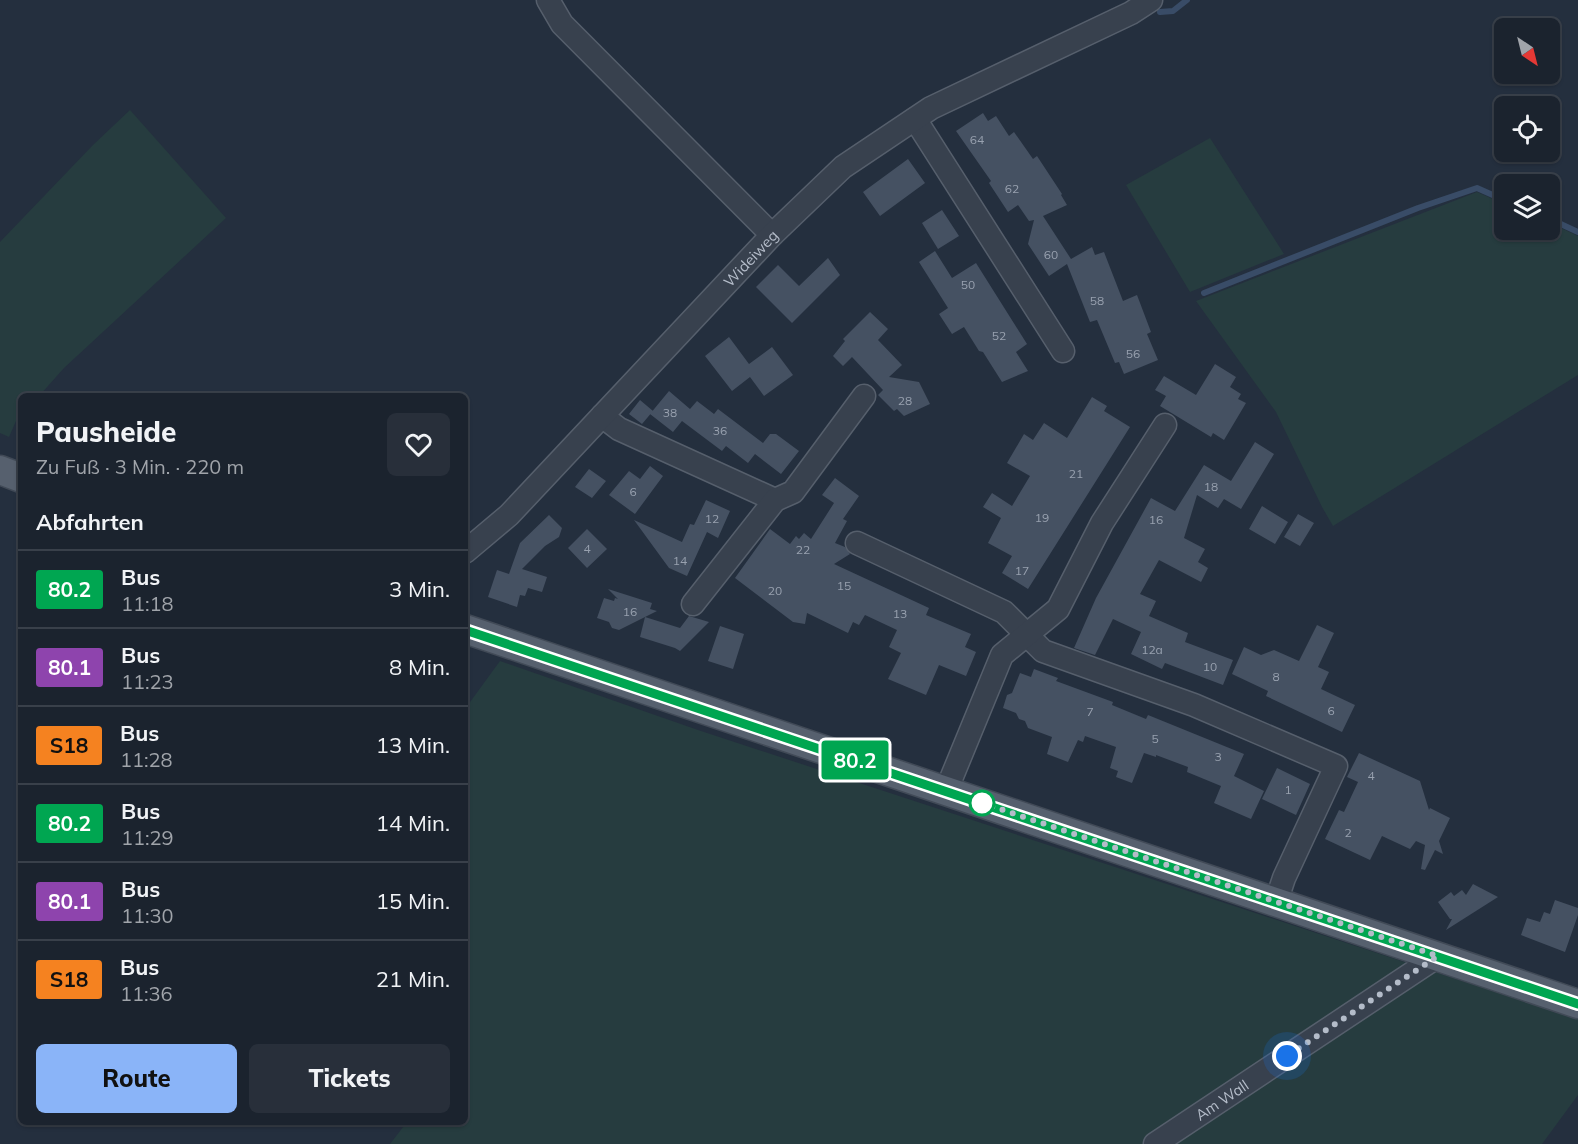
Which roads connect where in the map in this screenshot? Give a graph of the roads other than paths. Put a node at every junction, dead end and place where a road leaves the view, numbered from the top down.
1 (548, 0) edge
2 (1151, 0) edge
3 (915, 119) junction
4 (772, 235) junction
5 (1063, 351) dead end
6 (864, 396) dead end
7 (602, 416) junction
8 (1165, 425) dead end
9 (0, 470) edge
10 (18, 477) edge
11 (775, 500) junction
12 (857, 543) dead end
13 (468, 549) edge
14 (693, 604) dead end
15 (468, 631) edge
16 (1025, 634) junction
17 (946, 791) junction
18 (1276, 902) junction
19 (1438, 956) junction
20 (1578, 1004) edge
21 (1155, 1144) edge

1 - 4 street
2 - 3 street, Wideiweg
3 - 4 street, Wideiweg
3 - 5 street
4 - 7 street, Wideiweg
6 - 11 street
7 - 11 street
7 - 13 street, Wideiweg
8 - 16 street
9 - 10 main road
11 - 14 street
12 - 16 street
15 - 17 main road
16 - 17 street
16 - 18 street
17 - 18 main road
18 - 19 main road
19 - 20 main road
19 - 21 street, Am Wall

